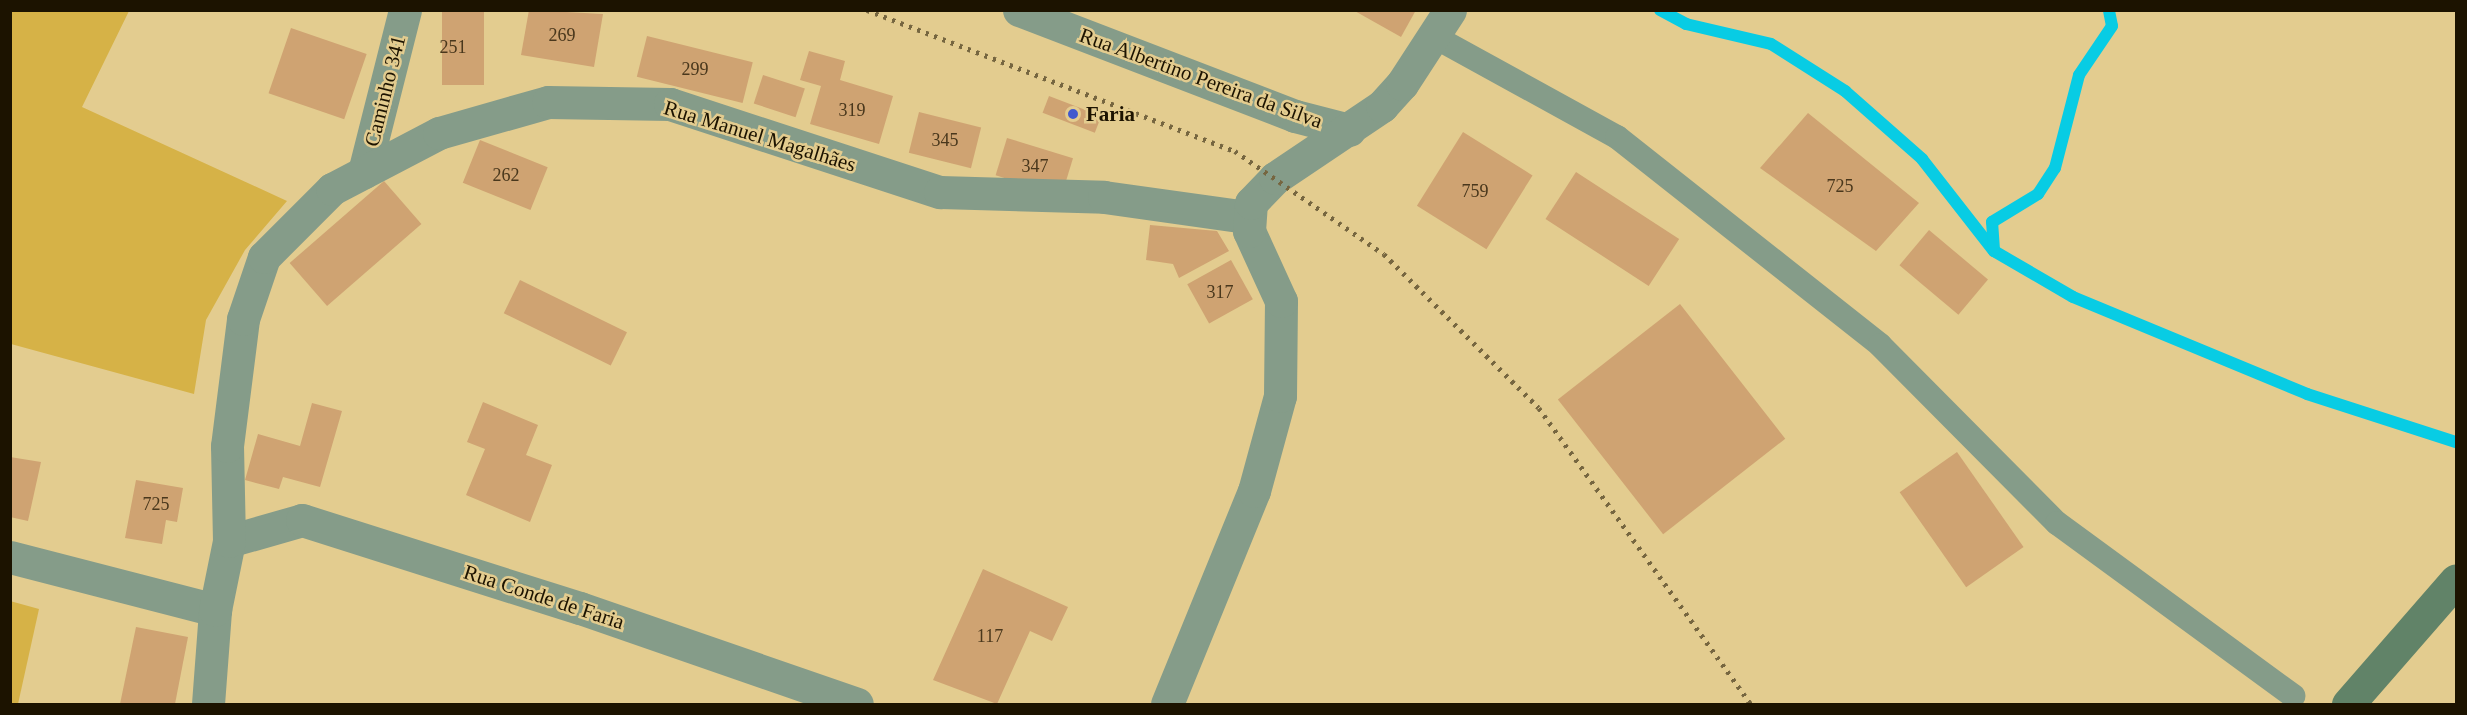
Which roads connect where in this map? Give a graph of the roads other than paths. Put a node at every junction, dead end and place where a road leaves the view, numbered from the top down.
1 (405, 10) edge
2 (1019, 10) edge
3 (1442, 24) edge
4 (1349, 130) junction
5 (364, 172) junction
6 (1246, 217) junction
7 (229, 541) junction
8 (10, 557) edge
9 (2457, 580) edge
10 (215, 610) junction
11 (2293, 696) dead end
12 (208, 705) edge
13 (857, 705) edge
14 (1167, 705) edge
15 (2348, 705) edge

1 - 5 street, Caminho 341
2 - 4 street, Rua Albertino Pereira da Silva
3 - 4 street
3 - 11 lane
4 - 6 street
5 - 6 street, Rua Manuel Magalhães
5 - 7 street, Rua Manuel Magalhães
6 - 14 street
7 - 10 street, Rua Manuel Magalhães
7 - 13 street, Rua Conde de Faria
8 - 10 street
9 - 15 street
10 - 12 street, Rua Manuel Magalhães

